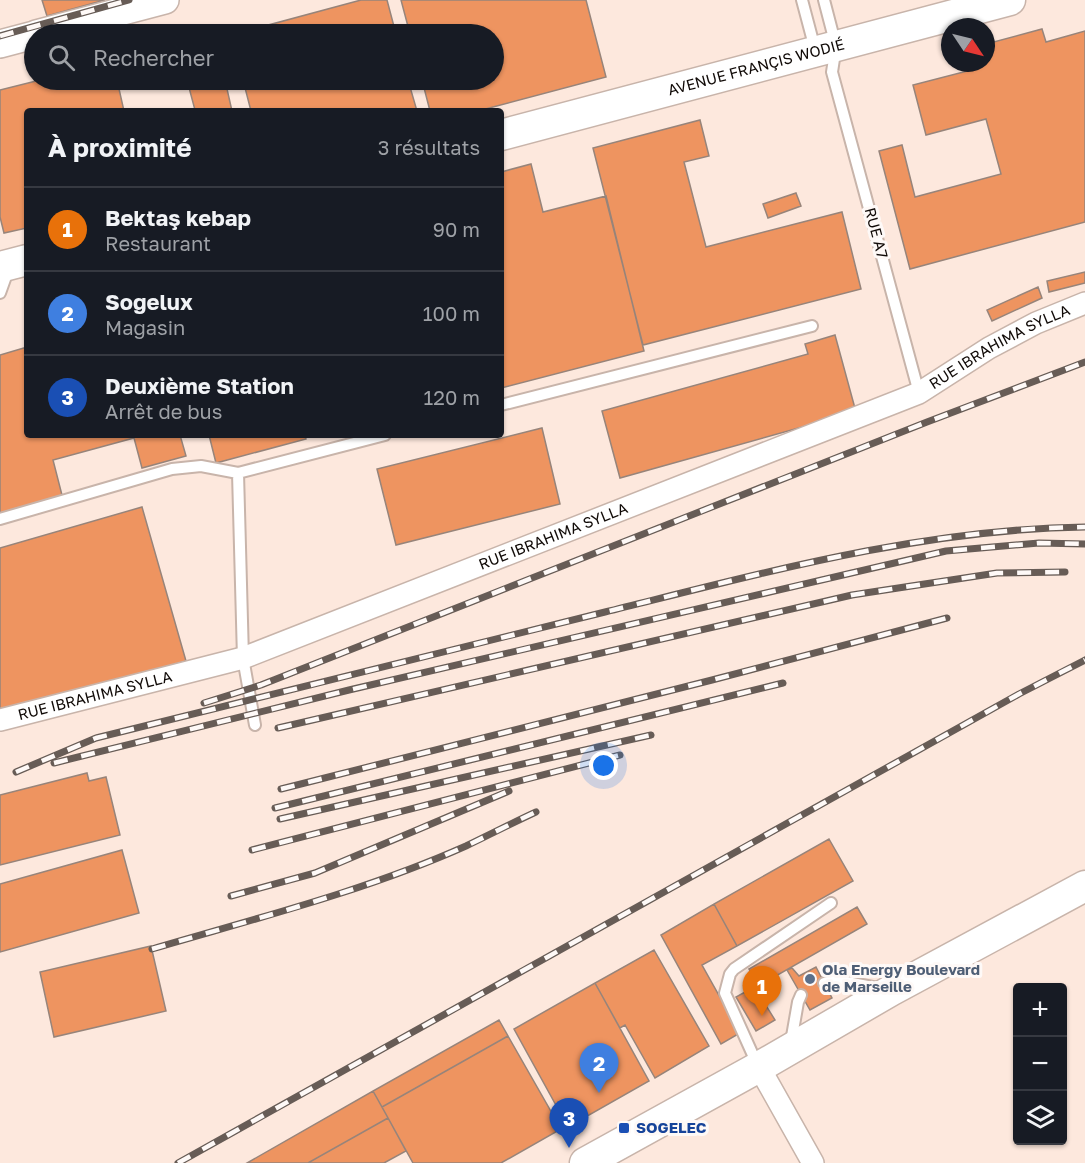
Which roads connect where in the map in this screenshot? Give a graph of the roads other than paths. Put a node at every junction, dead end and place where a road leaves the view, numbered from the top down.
1 (165, 0) edge
2 (802, 0) edge
3 (824, 0) edge
4 (1010, 0) edge
5 (76, 24) edge
6 (24, 38) edge
7 (0, 44) edge
8 (828, 56) junction
9 (504, 134) edge
10 (12, 264) edge
11 (0, 293) edge
12 (1085, 303) edge
13 (812, 326) dead end
14 (919, 393) junction
15 (504, 404) edge
16 (373, 438) edge
17 (238, 472) junction
18 (0, 519) edge
19 (243, 658) junction
20 (0, 720) edge
21 (255, 725) dead end
22 (1085, 886) edge
23 (831, 903) dead end
24 (824, 982) dead end
25 (892, 990) junction
26 (801, 995) dead end
27 (790, 1050) junction
28 (759, 1067) junction
29 (585, 1163) edge
30 (813, 1163) edge

1 - 5 street
2 - 8 lane
3 - 8 lane
4 - 8 main road, AVENUE FRANÇIS WODIÉ
6 - 7 street
8 - 9 main road, AVENUE FRANÇIS WODIÉ
8 - 14 lane, RUE A7
10 - 11 lane
12 - 14 street, RUE IBRAHIMA SYLLA
13 - 15 lane
14 - 19 street, RUE IBRAHIMA SYLLA
16 - 17 lane
17 - 18 lane
17 - 19 lane
19 - 20 street, RUE IBRAHIMA SYLLA
19 - 21 lane
22 - 25 main road
23 - 28 lane
24 - 25 lane
25 - 27 main road
26 - 27 lane
27 - 28 main road
28 - 29 main road
28 - 30 street

